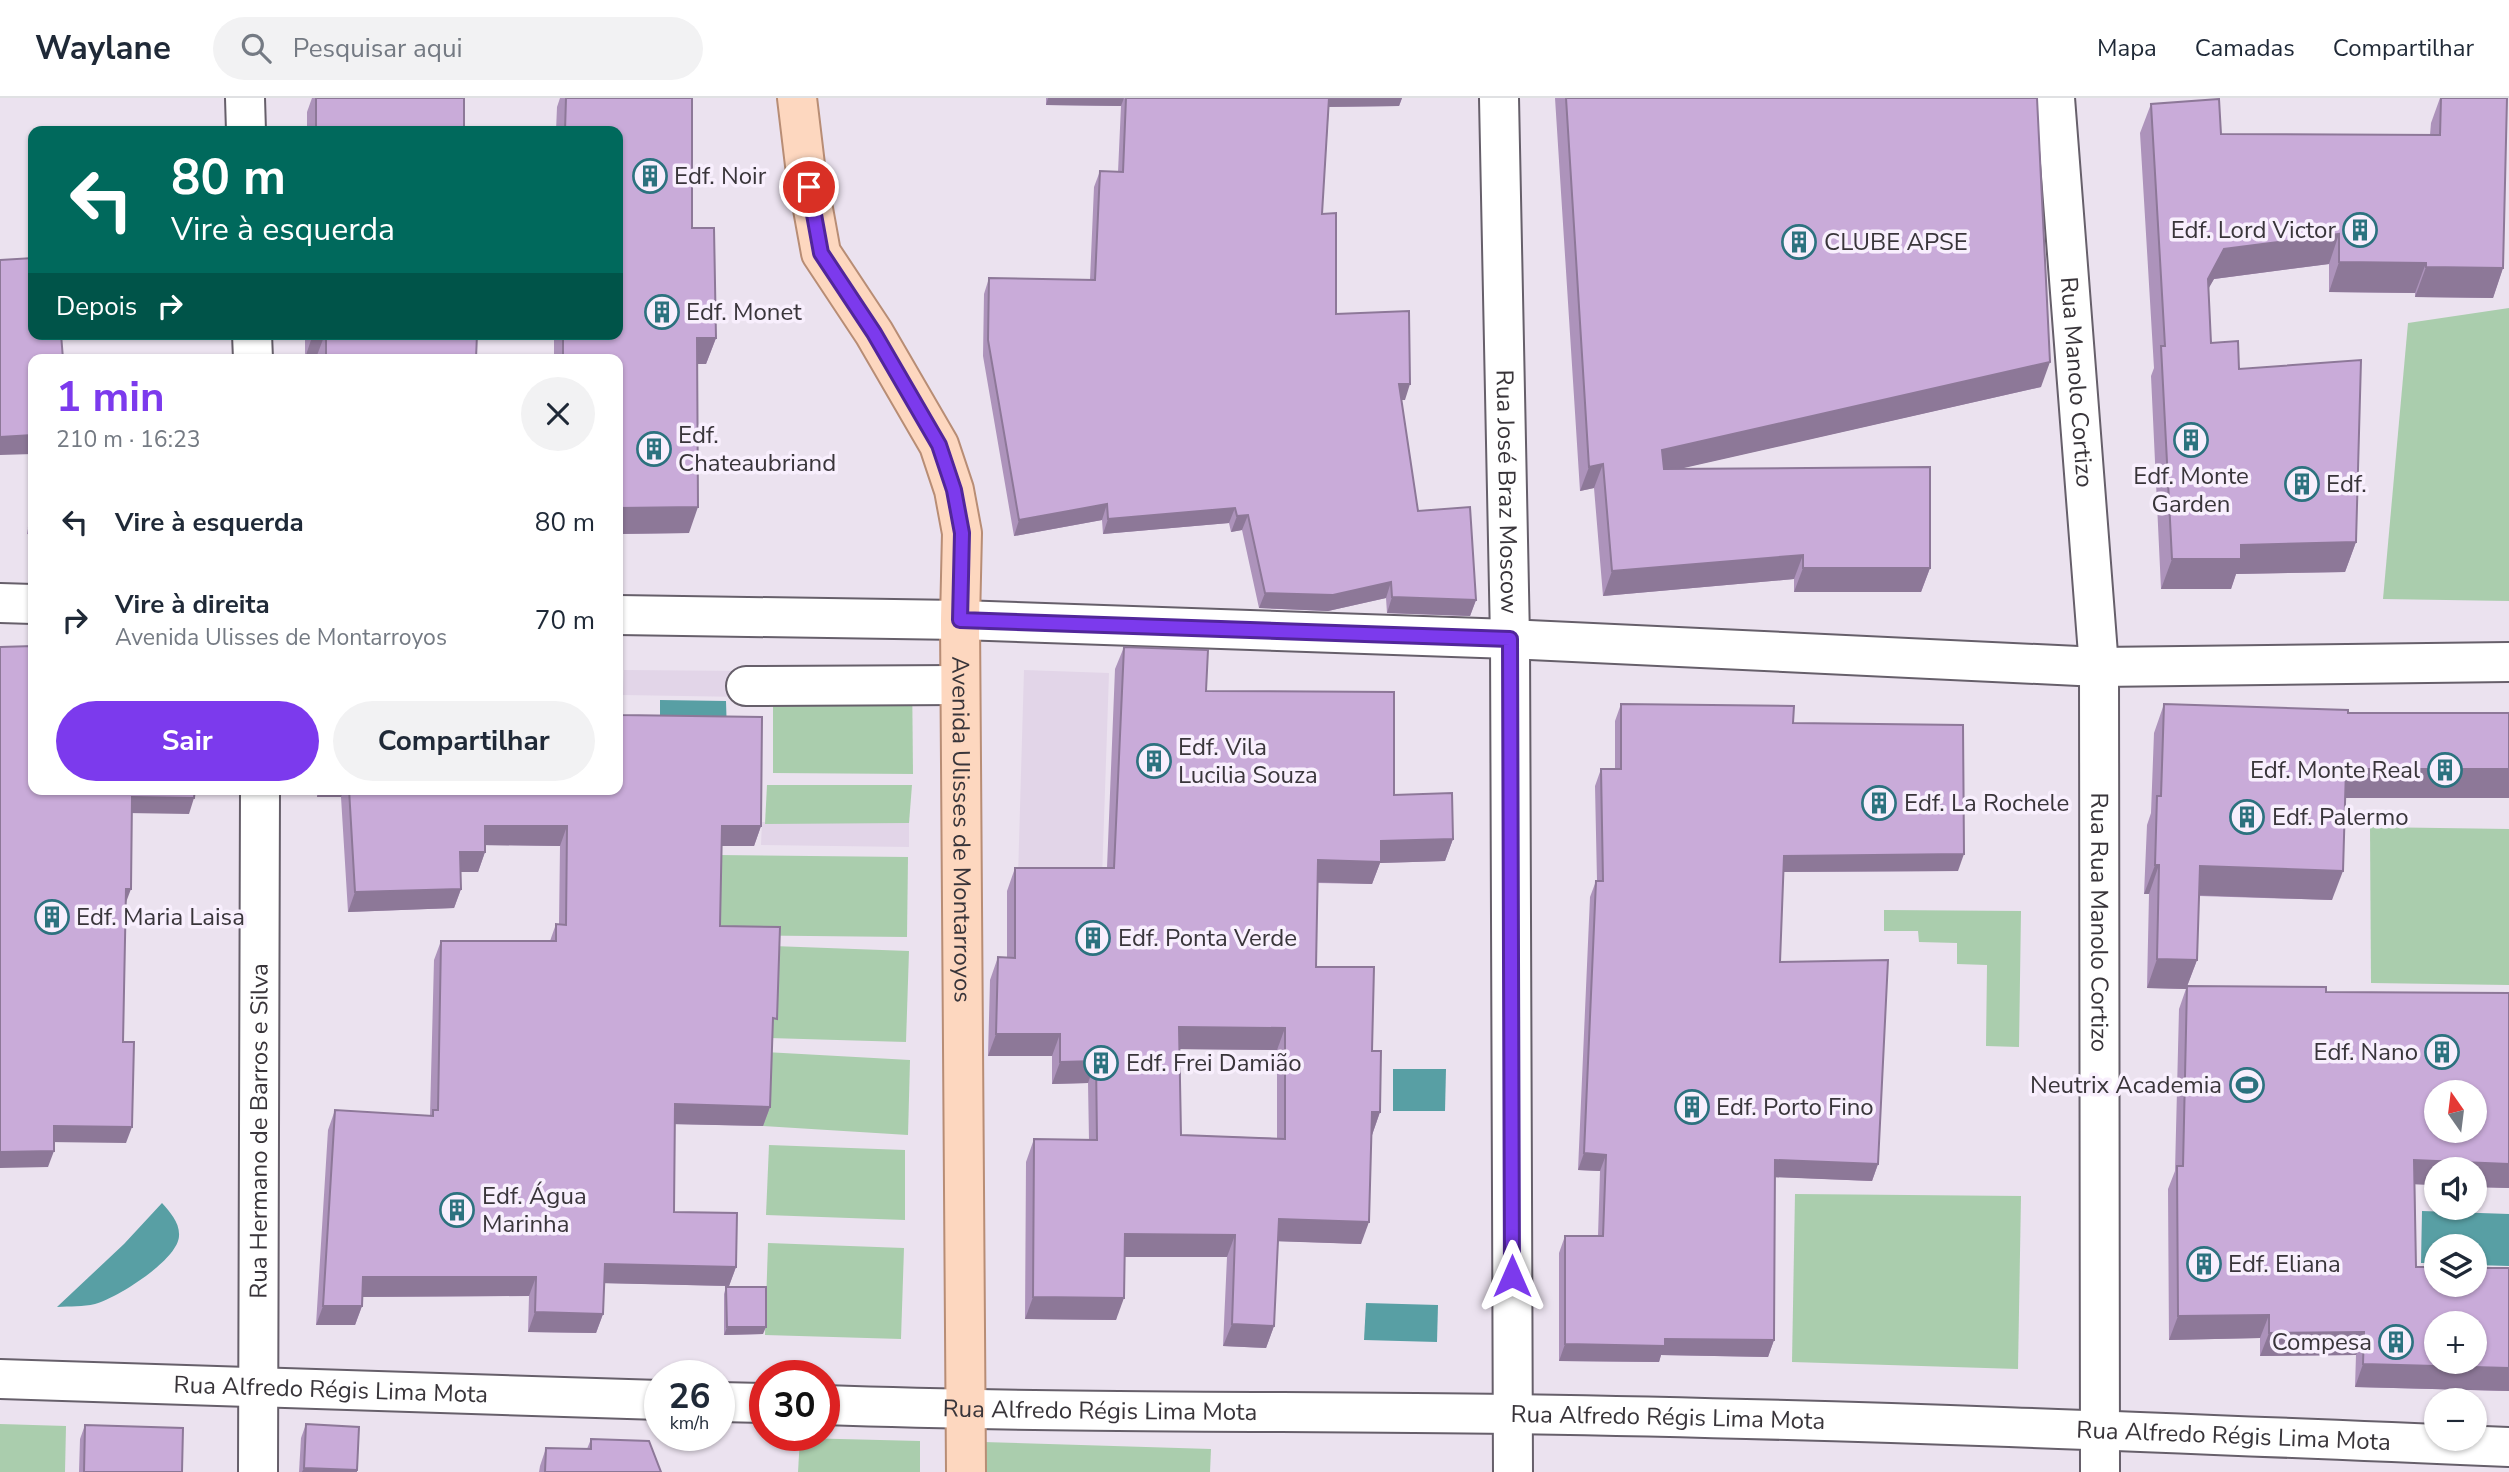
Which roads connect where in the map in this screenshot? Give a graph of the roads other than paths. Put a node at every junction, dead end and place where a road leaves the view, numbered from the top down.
1 (244, 98) edge
2 (797, 98) edge
3 (1499, 98) edge
4 (2055, 98) edge
5 (246, 126) edge
6 (0, 603) edge
7 (28, 604) edge
8 (623, 615) edge
9 (960, 620) junction
10 (1510, 639) junction
11 (2509, 662) edge
12 (2099, 667) junction
13 (960, 685) junction
14 (746, 686) dead end
15 (260, 795) edge
16 (0, 1379) edge
17 (258, 1386) junction
18 (644, 1399) edge
19 (840, 1406) edge
20 (967, 1410) junction
21 (1513, 1415) junction
22 (2100, 1429) junction
23 (2509, 1447) edge
24 (258, 1472) edge
25 (966, 1472) edge
26 (1513, 1472) edge
27 (2100, 1472) edge

1 - 5 street
2 - 9 main road, Avenida Ulisses de Montarroyos
3 - 10 street, Rua José Braz Moscow
4 - 12 street, Rua Manolo Cortizo
6 - 7 street
8 - 9 street
9 - 10 street
9 - 13 main road, Avenida Ulisses de Montarroyos
10 - 12 street
10 - 21 street, Rua José Braz Moscow
11 - 12 street
12 - 22 street, Rua Rua Manolo Cortizo
13 - 14 street
13 - 20 main road, Avenida Ulisses de Montarroyos
15 - 17 street, Rua Hermano de Barros e Silva
16 - 17 street, Rua Alfredo Régis Lima Mota
17 - 18 street, Rua Alfredo Régis Lima Mota
17 - 24 street, Rua Hermano de Barros e Silva
19 - 20 street, Rua Alfredo Régis Lima Mota
20 - 21 street, Rua Alfredo Régis Lima Mota
20 - 25 main road, Avenida Ulisses de Montarroyos
21 - 22 street, Rua Alfredo Régis Lima Mota
21 - 26 street, Rua José Braz Moscow
22 - 23 street, Rua Alfredo Régis Lima Mota
22 - 27 street

